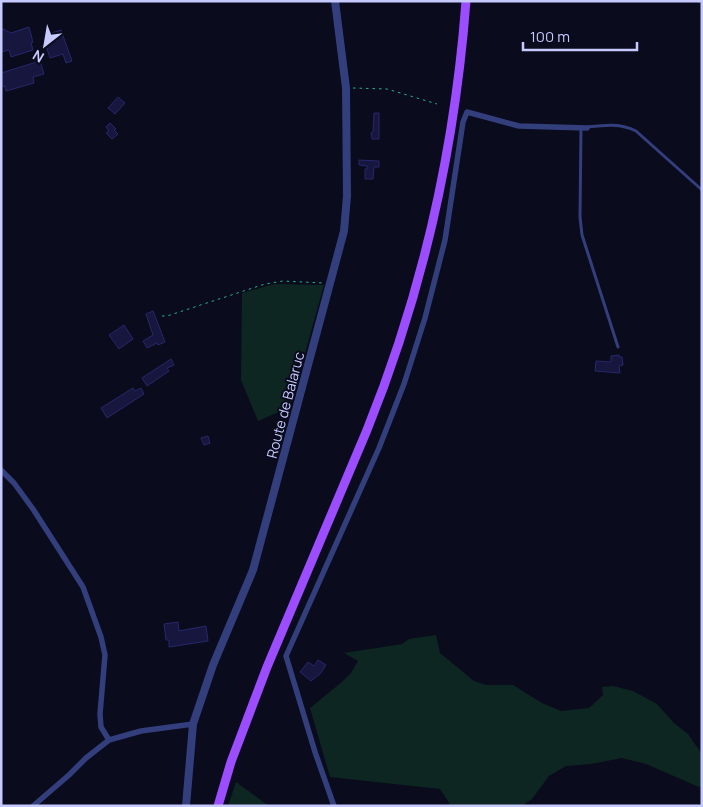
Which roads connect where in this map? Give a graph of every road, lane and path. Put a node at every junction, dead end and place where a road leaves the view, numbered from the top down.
1 (335, 1) edge
2 (466, 1) edge
3 (696, 1) edge
4 (702, 4) edge
5 (346, 88) junction
6 (437, 104) dead end
7 (584, 127) junction
8 (702, 190) edge
9 (332, 283) junction
10 (162, 316) dead end
11 (618, 347) dead end
12 (1, 470) edge
13 (193, 724) junction
14 (109, 740) junction
15 (33, 806) edge
16 (186, 806) edge
17 (218, 806) edge
18 (334, 806) edge

1 - 5 street, Route de Balaruc
2 - 17 main road
3 - 4 path
5 - 6 path
5 - 9 street, Route de Balaruc
7 - 8 lane
7 - 11 lane
7 - 18 street
9 - 10 path
9 - 13 street, Route de Balaruc
12 - 14 street
13 - 14 street
13 - 16 street, Route de Balaruc
14 - 15 street

